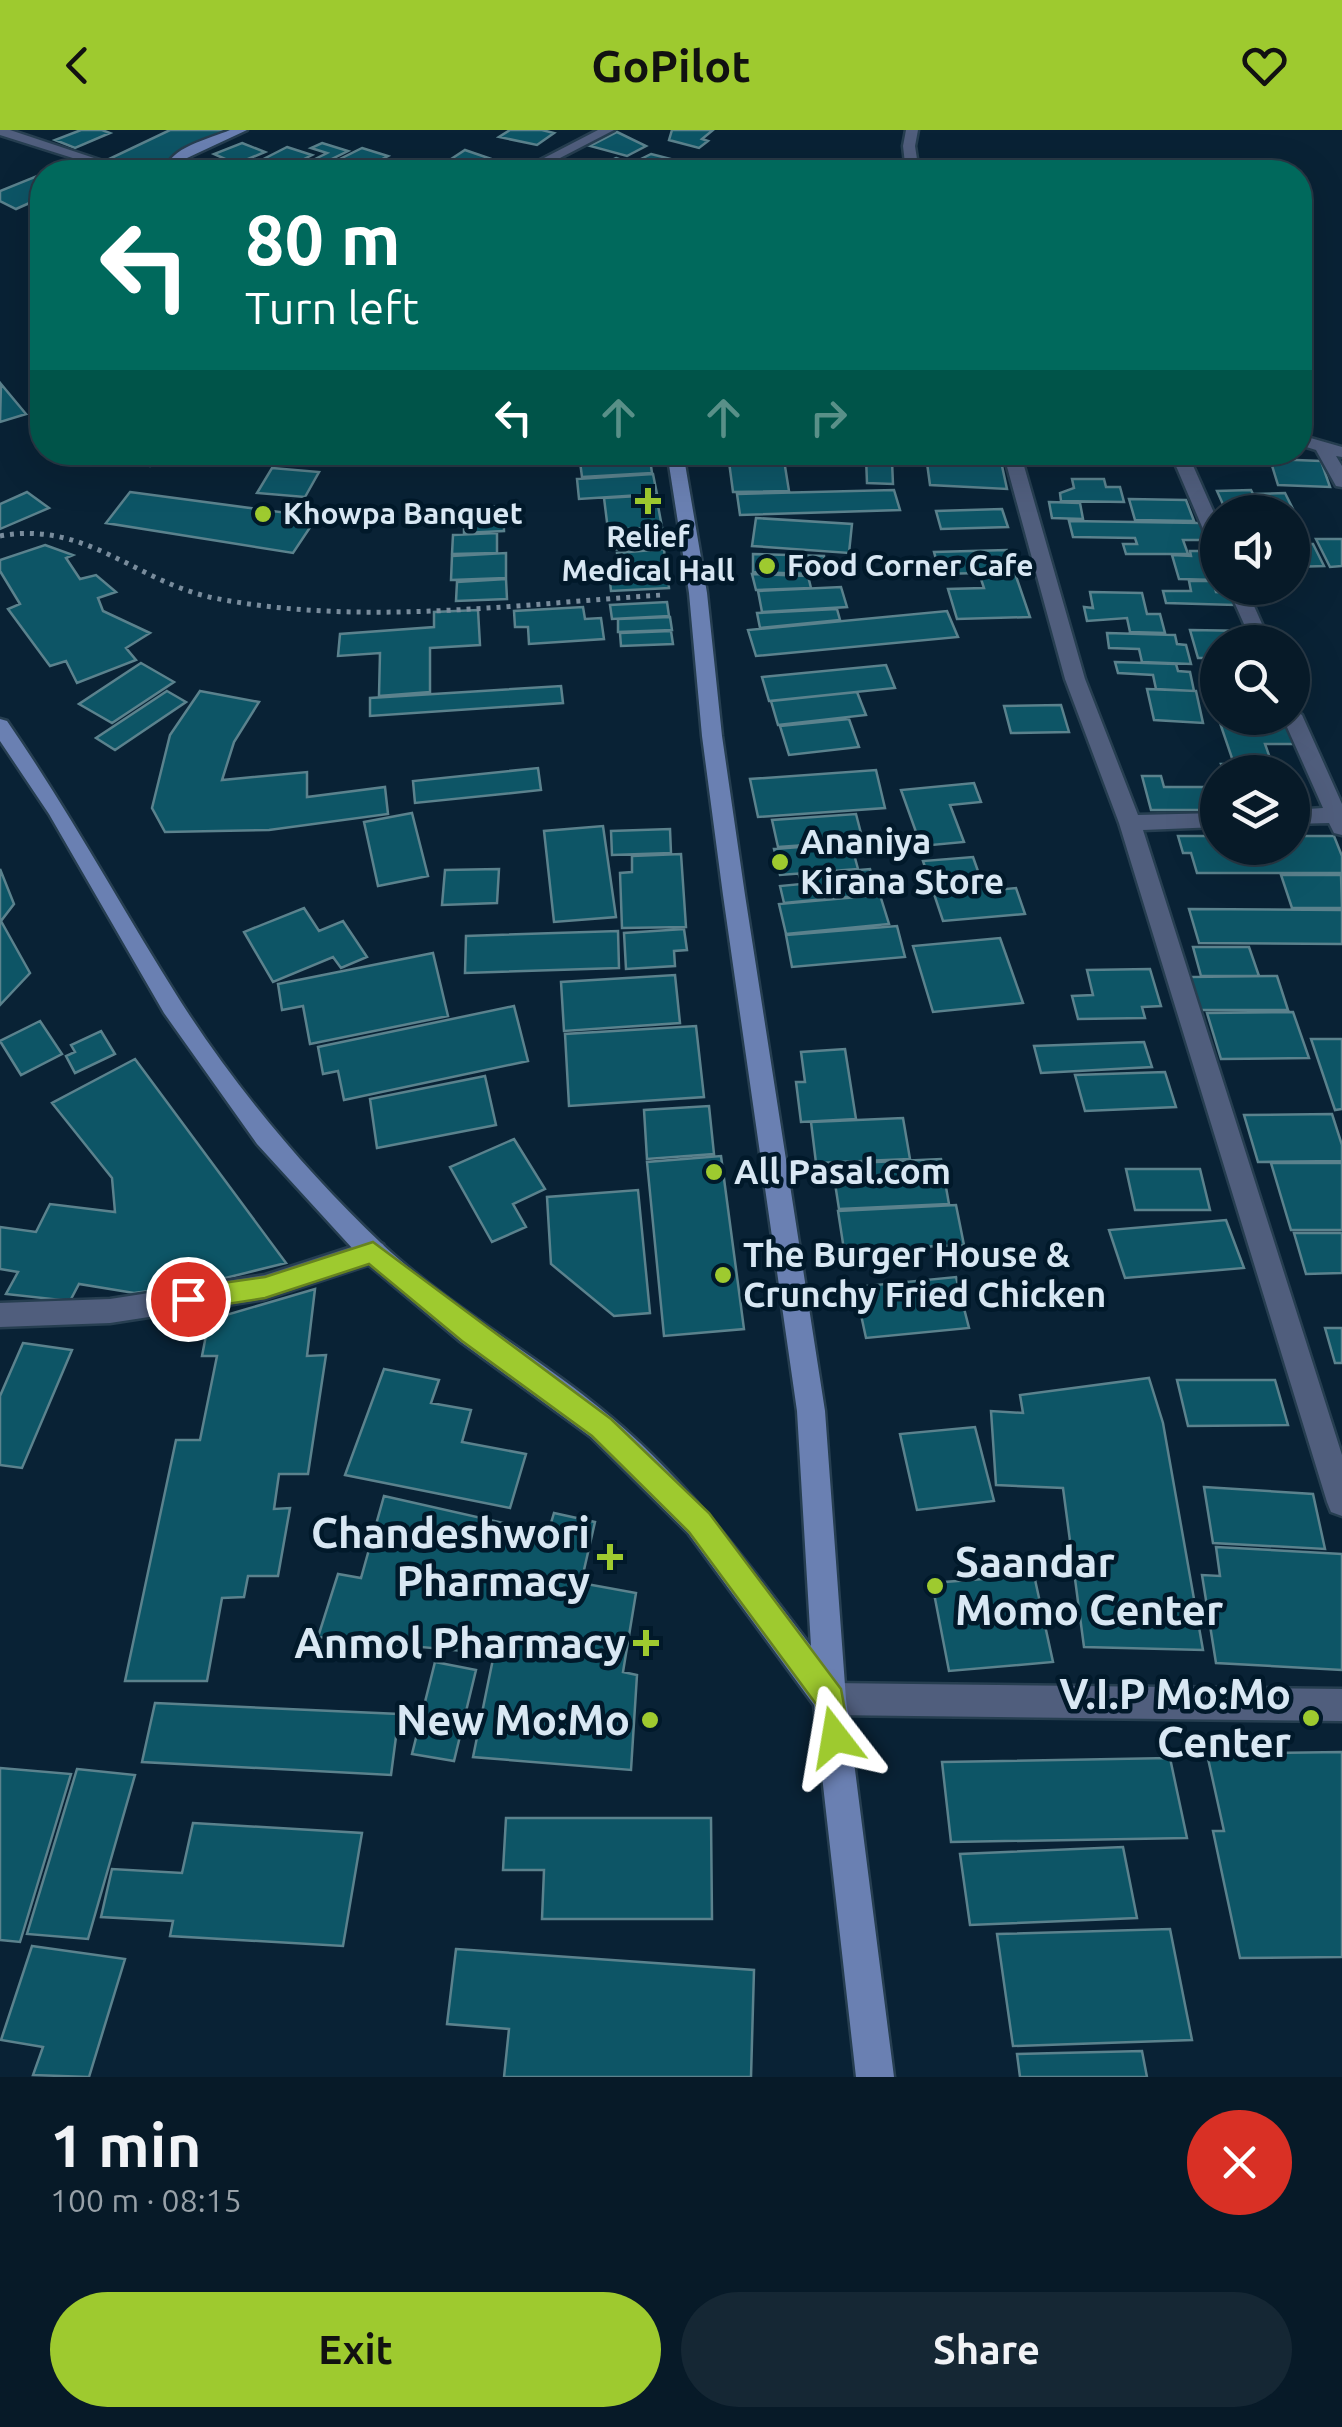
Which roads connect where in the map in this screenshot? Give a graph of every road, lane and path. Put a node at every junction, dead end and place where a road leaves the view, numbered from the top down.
1 (242, 130) edge
2 (608, 130) edge
3 (912, 130) edge
4 (0, 131) edge
5 (91, 160) edge
6 (176, 160) edge
7 (548, 160) edge
8 (911, 160) edge
9 (1312, 444) edge
10 (1323, 447) junction
11 (1342, 452) edge
12 (677, 465) edge
13 (1016, 465) edge
14 (1184, 465) edge
15 (1342, 482) edge
16 (1200, 501) edge
17 (0, 536) edge
18 (698, 593) junction
19 (0, 726) edge
20 (1301, 735) edge
21 (1310, 818) edge
22 (1340, 819) edge
23 (1200, 821) edge
24 (1130, 823) junction
25 (373, 1252) junction
26 (0, 1315) edge
27 (1342, 1502) edge
28 (830, 1699) junction
29 (1342, 1705) edge
30 (875, 2077) edge

1 - 6 main road
2 - 7 street
3 - 8 street
4 - 5 street
9 - 10 street
10 - 11 street
10 - 15 street
12 - 18 main road
13 - 24 street
14 - 16 street
17 - 18 path
18 - 28 main road
19 - 25 main road
20 - 22 street
21 - 22 street
23 - 24 street
24 - 27 street
25 - 26 street
25 - 28 main road
28 - 29 street
28 - 30 main road

